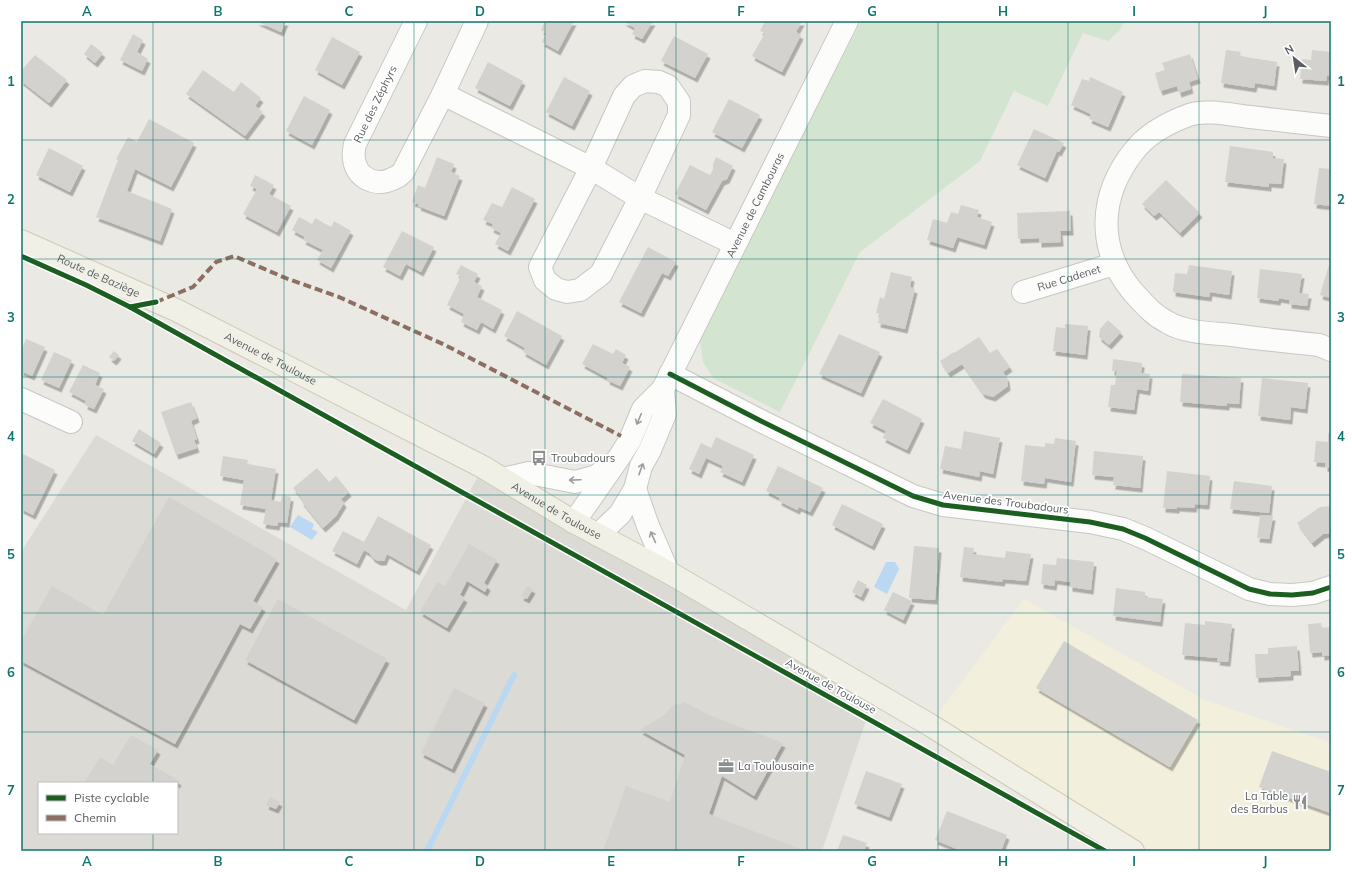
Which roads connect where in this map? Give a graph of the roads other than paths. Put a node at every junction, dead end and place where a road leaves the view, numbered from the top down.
1 (416, 21) edge
2 (477, 21) edge
3 (847, 21) edge
4 (443, 94) junction
5 (1331, 126) edge
6 (591, 168) junction
7 (640, 198) junction
8 (21, 241) edge
9 (735, 244) junction
10 (1114, 264) junction
11 (1023, 292) dead end
12 (176, 310) joint
13 (1331, 350) edge
14 (666, 381) junction
15 (21, 399) edge
16 (71, 422) dead end
17 (620, 456) junction
18 (503, 479) junction
19 (635, 489) junction
20 (574, 522) junction
21 (598, 535) junction
22 (668, 572) junction
23 (1331, 587) edge
24 (1133, 851) edge

1 - 4 street, Rue des Zéphyrs
2 - 4 street, Rue des Zéphyrs
3 - 9 street, Avenue de Cambouras
4 - 6 street
5 - 10 street
6 - 7 street
6 - 7 street
6 - 7 street
7 - 9 street
8 - 12 main road, Route de Baziège
9 - 14 street, Avenue de Cambouras
10 - 11 street, Rue Cadenet
10 - 13 street
12 - 18 main road, Avenue de Toulouse
14 -> 17 street
19 -> 14 street
14 - 23 street, Avenue des Troubadours
15 - 16 street
17 -> 18 street
17 - 20 street
18 - 20 main road, Avenue de Toulouse
19 - 21 street
22 -> 19 street
20 - 21 main road, Avenue de Toulouse
21 - 22 main road, Avenue de Toulouse
22 - 24 main road, Avenue de Toulouse

